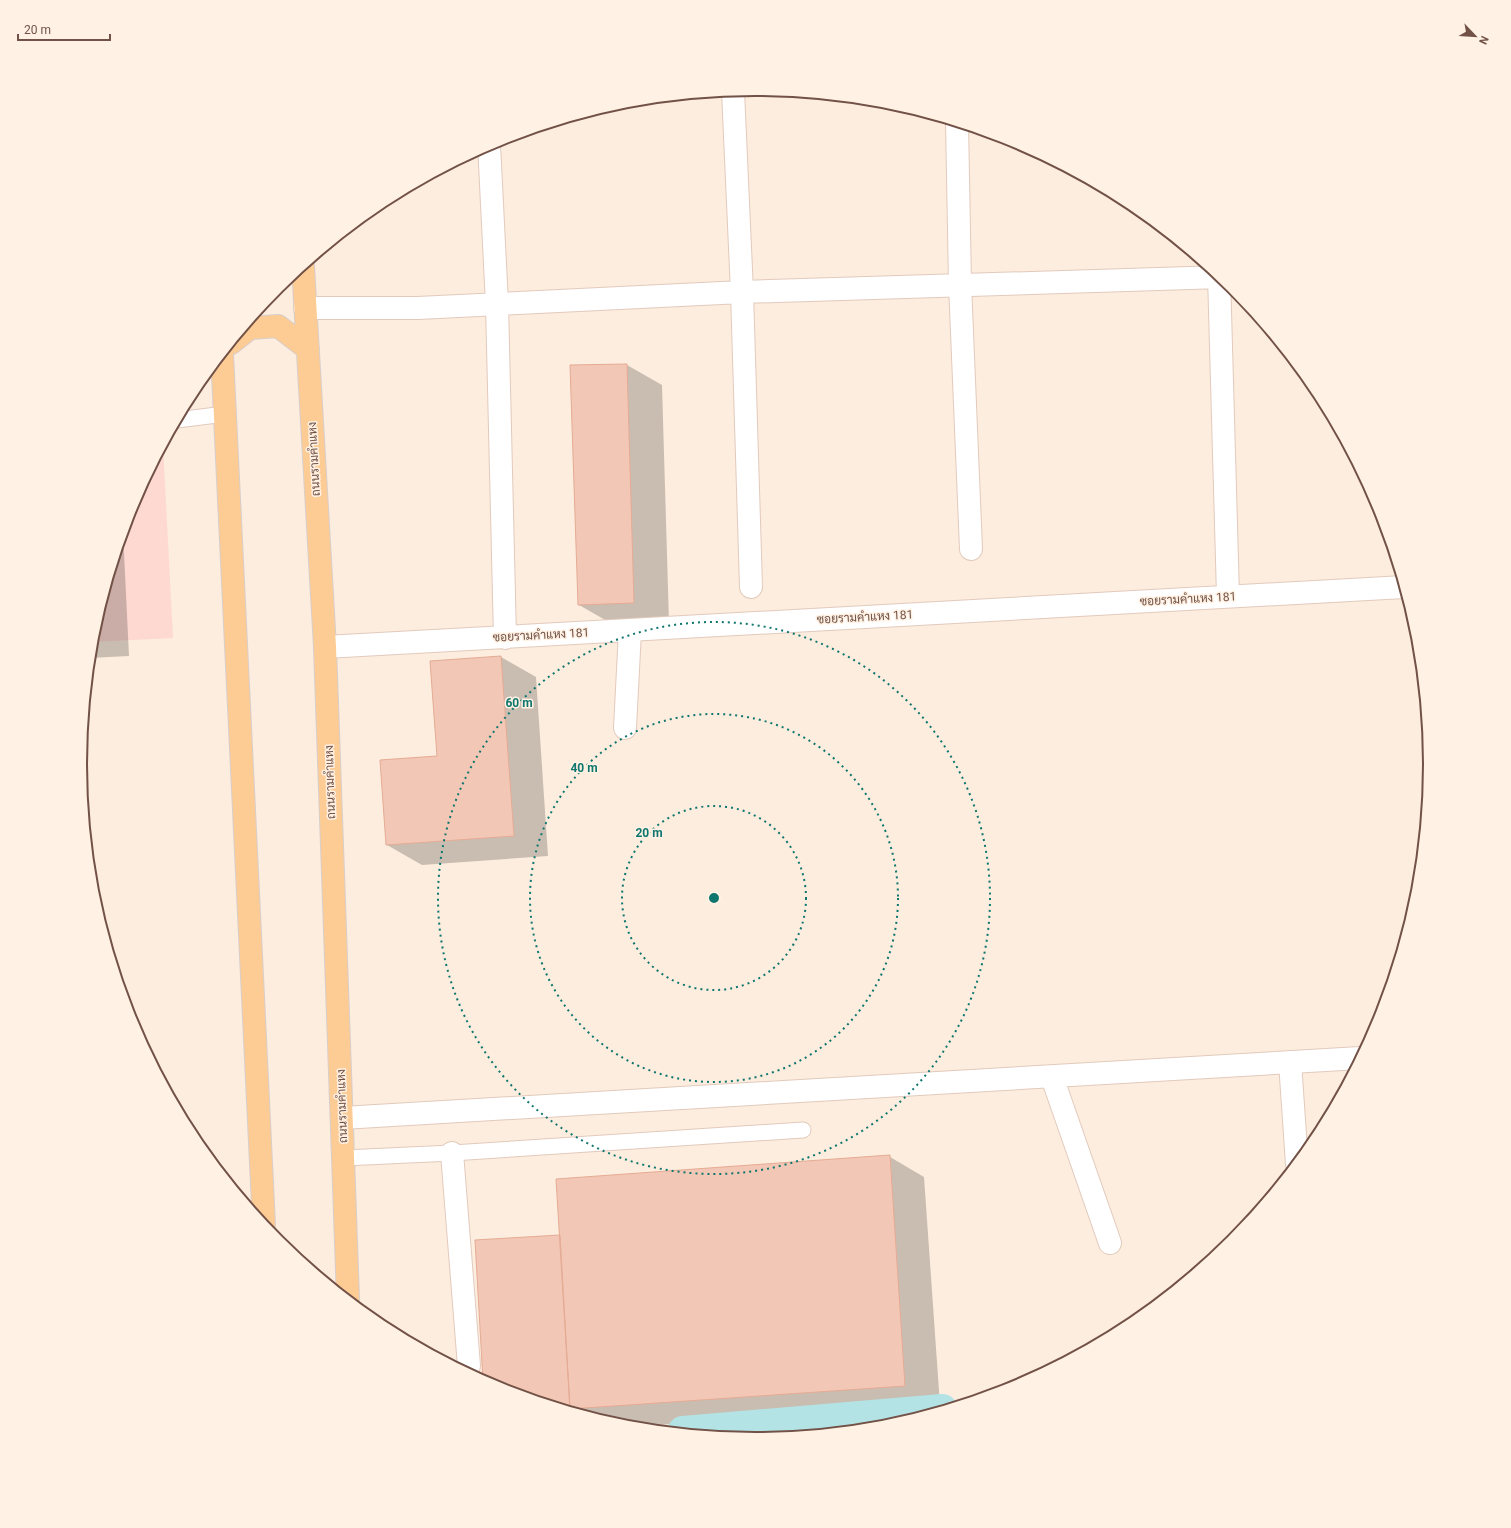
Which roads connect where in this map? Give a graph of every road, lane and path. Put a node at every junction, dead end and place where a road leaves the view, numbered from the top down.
1 (733, 97) edge
2 (957, 127) edge
3 (489, 151) edge
4 (302, 273) edge
5 (1212, 276) edge
6 (960, 284) junction
7 (1220, 284) edge
8 (742, 292) junction
9 (497, 304) junction
10 (305, 308) junction
11 (247, 331) edge
12 (308, 349) junction
13 (222, 361) edge
14 (225, 414) junction
15 (184, 419) edge
16 (971, 549) dead end
17 (751, 587) dead end
18 (1400, 587) edge
19 (1228, 596) junction
20 (630, 631) junction
21 (505, 638) junction
22 (325, 647) junction
23 (625, 728) dead end
24 (1356, 1058) edge
25 (1290, 1062) junction
26 (1052, 1077) junction
27 (342, 1118) junction
28 (803, 1130) dead end
29 (452, 1153) junction
30 (1296, 1156) edge
31 (344, 1158) junction
32 (264, 1216) edge
33 (1110, 1243) dead end
34 (348, 1293) edge
35 (469, 1366) dead end

1 - 8 street
2 - 6 street
3 - 9 street
4 - 10 main road, ถนนรามคำแหง
5 - 6 street
6 - 8 street
6 - 16 street
7 - 19 street
8 - 9 street
8 - 17 street
9 - 10 street
9 - 21 street
10 - 12 main road, ถนนรามคำแหง
11 - 12 main road
12 - 22 main road, ถนนรามคำแหง
13 - 14 main road
14 - 15 lane
14 - 32 main road
18 - 19 street, ซอยรามคำแหง 181
19 - 20 street, ซอยรามคำแหง 181
20 - 21 street, ซอยรามคำแหง 181
20 - 23 street
21 - 22 street, ซอยรามคำแหง 181
22 - 27 main road, ถนนรามคำแหง
24 - 25 street
25 - 26 street
25 - 30 street
26 - 27 street
26 - 33 street
27 - 31 main road, ถนนรามคำแหง
28 - 29 lane
29 - 31 lane
29 - 35 street
31 - 34 main road, ถนนรามคำแหง

